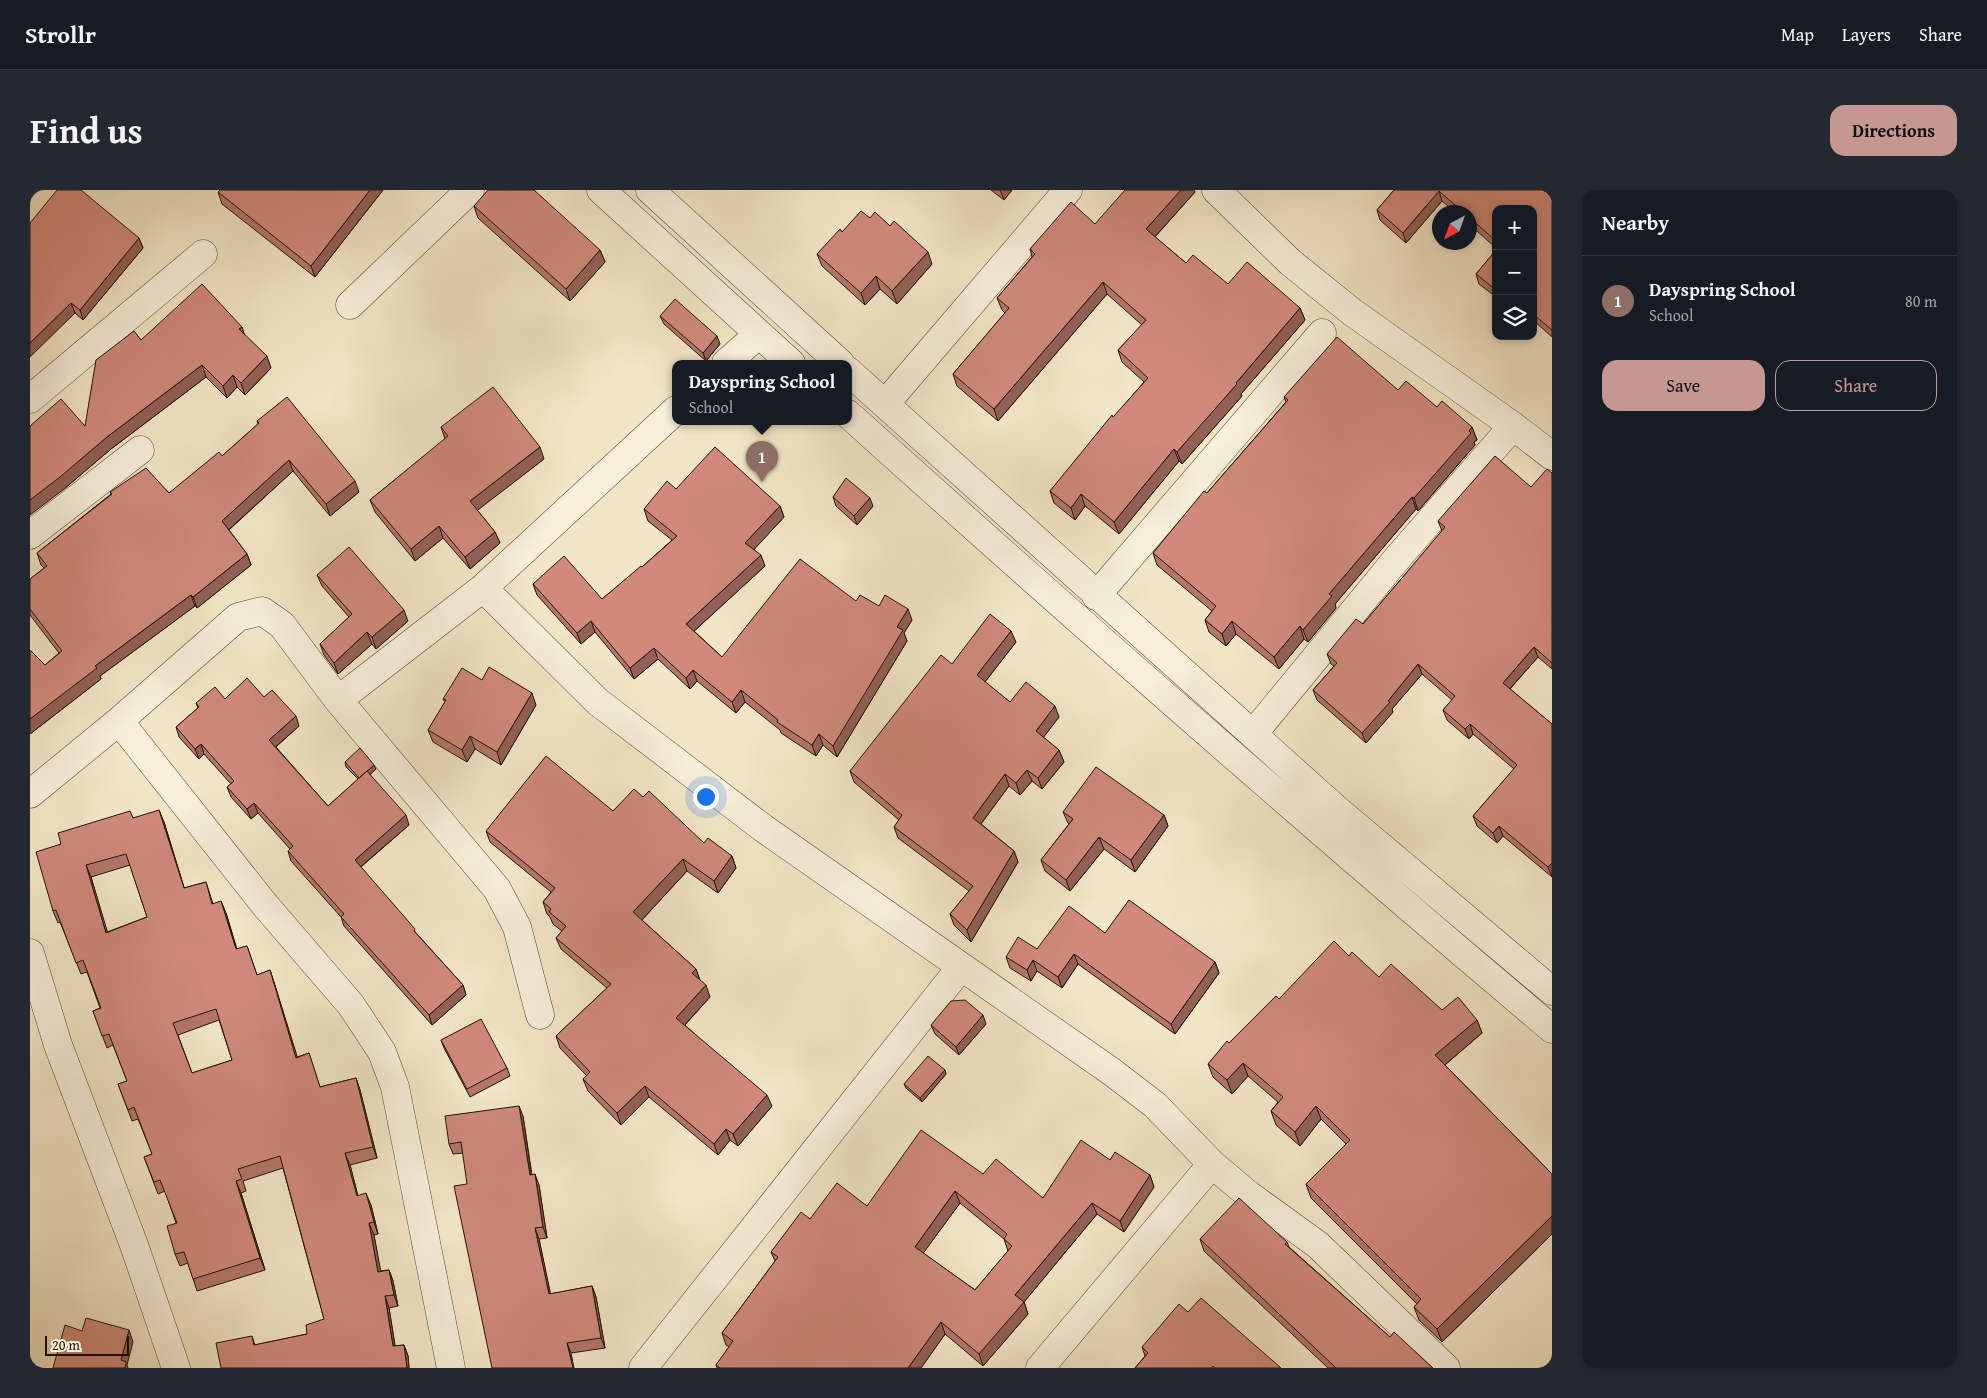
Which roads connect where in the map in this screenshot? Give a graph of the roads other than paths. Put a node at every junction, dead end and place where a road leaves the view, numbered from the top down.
1 (470, 190) edge
2 (601, 190) edge
3 (650, 190) edge
4 (1068, 190) edge
5 (1216, 190) edge
6 (203, 254) dead end
7 (350, 305) dead end
8 (1322, 333) dead end
9 (758, 334) junction
10 (729, 360) edge
11 (788, 360) edge
12 (837, 360) edge
13 (852, 375) edge
14 (30, 399) edge
15 (885, 404) junction
16 (672, 414) edge
17 (852, 418) edge
18 (1513, 426) junction
19 (140, 450) dead end
20 (1552, 456) edge
21 (30, 535) edge
22 (483, 588) junction
23 (1096, 596) junction
24 (338, 700) junction
25 (119, 721) junction
26 (1253, 734) junction
27 (30, 794) edge
28 (30, 953) edge
29 (961, 968) junction
30 (1552, 992) edge
31 (540, 1015) dead end
32 (1552, 1029) edge
33 (1212, 1164) junction
34 (176, 1368) edge
35 (450, 1368) edge
36 (643, 1368) edge
37 (1040, 1368) edge
38 (1446, 1368) edge

1 - 7 street
2 - 9 street
3 - 12 street
4 - 15 street
5 - 18 street
6 - 14 street
8 - 23 street
9 - 10 street
9 - 11 street
13 - 15 street
15 - 23 street
16 - 22 street
17 - 32 street
18 - 20 street
18 - 26 street
19 - 21 street
22 - 24 street
22 - 29 street
23 - 26 street
24 - 25 street
24 - 31 street
25 - 27 street
25 - 35 street
26 - 30 street
28 - 34 street
29 - 33 street
29 - 36 street
33 - 37 street
33 - 38 street

